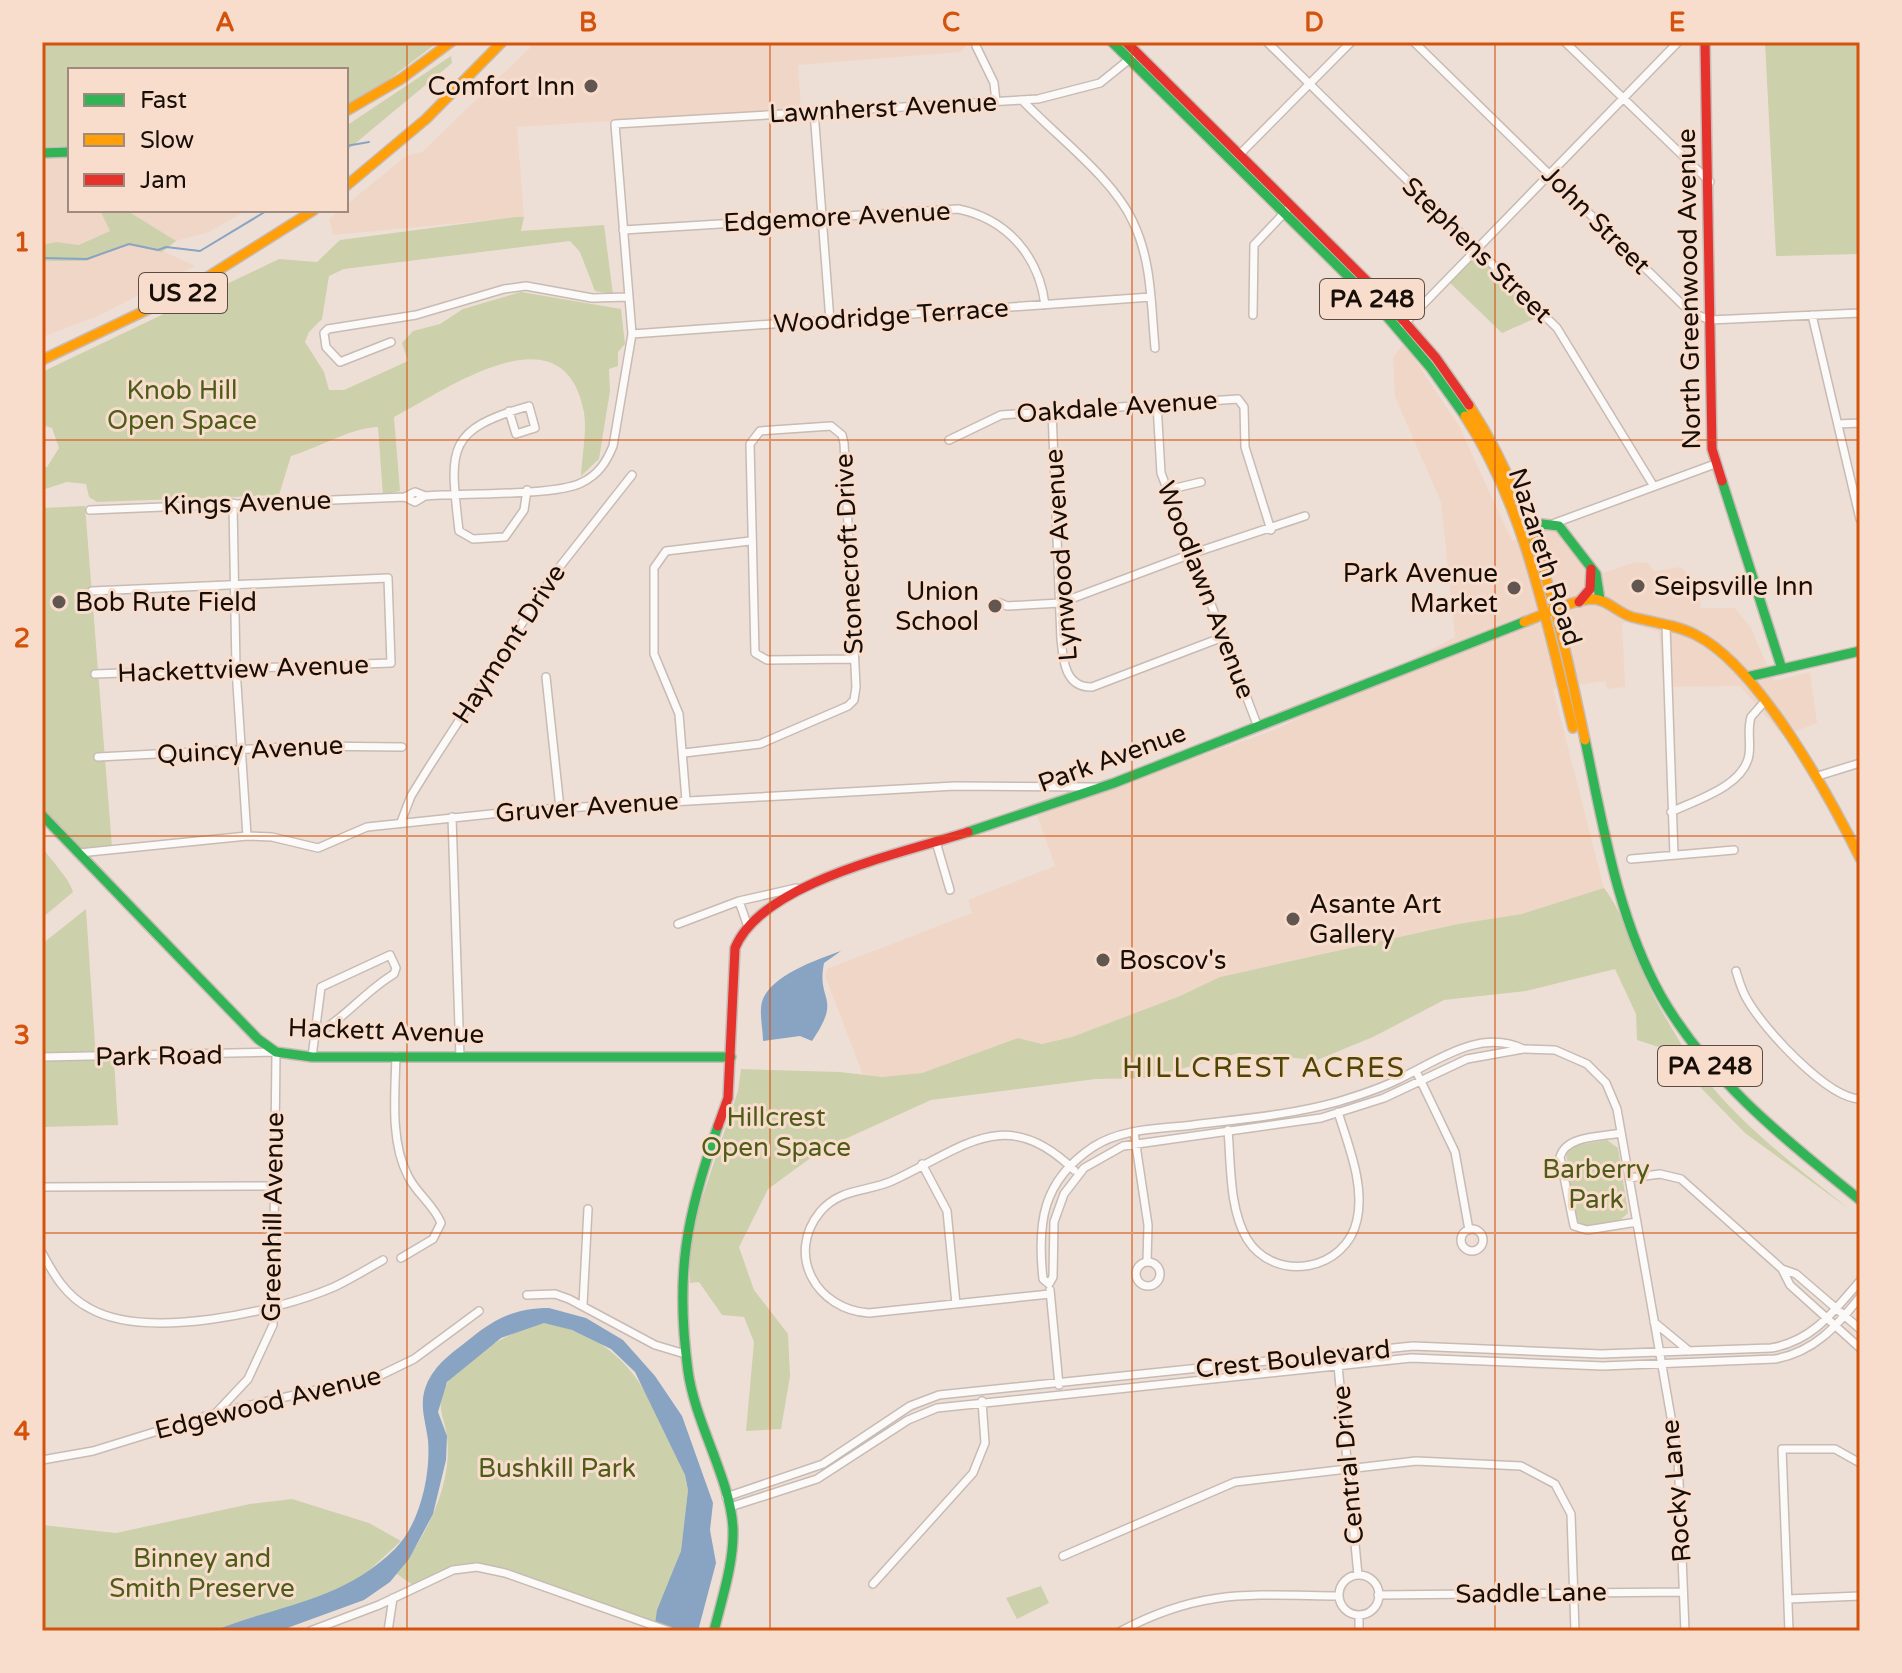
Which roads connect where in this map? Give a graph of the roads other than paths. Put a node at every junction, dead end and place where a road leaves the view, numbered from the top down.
1 (451, 42) edge
2 (491, 42) edge
3 (502, 42) edge
4 (1112, 42) edge
5 (1126, 42) edge
6 (1267, 42) edge
7 (1351, 42) edge
8 (1414, 42) edge
9 (1565, 42) edge
10 (1678, 42) edge
11 (1705, 42) edge
12 (976, 46) dead end
13 (1133, 56) junction
14 (1310, 84) junction
15 (1622, 99) junction
16 (1022, 100) junction
17 (996, 102) junction
18 (348, 110) edge
19 (814, 111) junction
20 (615, 124) joint
21 (68, 152) edge
22 (42, 153) edge
23 (1236, 157) junction
24 (1549, 173) junction
25 (348, 174) edge
26 (1710, 182) junction
27 (348, 184) edge
28 (1288, 208) junction
29 (298, 212) edge
30 (311, 212) edge
31 (823, 217) junction
32 (623, 230) junction
33 (1476, 248) junction
34 (629, 297) junction
35 (1151, 297) junction
36 (1045, 305) junction
37 (1860, 313) edge
38 (1253, 315) dead end
39 (1812, 315) junction
40 (1710, 320) junction
41 (830, 321) junction
42 (1403, 324) junction
43 (632, 334) junction
44 (391, 342) dead end
45 (1155, 348) dead end
46 (42, 351) edge
47 (42, 360) edge
48 (1157, 404) junction
49 (509, 411) junction
50 (1052, 411) junction
51 (1860, 423) edge
52 (1838, 424) junction
53 (949, 440) dead end
54 (1715, 464) junction
55 (632, 475) dead end
56 (1201, 482) dead end
57 (1653, 485) junction
58 (527, 490) junction
59 (1167, 490) junction
60 (455, 494) junction
61 (233, 503) junction
62 (90, 510) dead end
63 (1305, 516) dead end
64 (1860, 519) edge
65 (1555, 523) junction
66 (1271, 530) junction
67 (750, 541) junction
68 (1534, 544) junction
69 (1191, 554) junction
70 (1589, 566) junction
71 (234, 585) junction
72 (92, 591) dead end
73 (1600, 600) junction
74 (998, 602) dead end
75 (1579, 602) junction
76 (1060, 603) junction
77 (1549, 613) junction
78 (1666, 626) junction
79 (1223, 637) junction
80 (1860, 651) edge
81 (854, 659) junction
82 (236, 669) junction
83 (1782, 669) junction
84 (95, 674) dead end
85 (546, 677) dead end
86 (1747, 677) junction
87 (1765, 701) junction
88 (1258, 727) junction
89 (402, 747) dead end
90 (241, 749) junction
91 (684, 753) junction
92 (98, 757) dead end
93 (1860, 763) edge
94 (1818, 776) junction
95 (1102, 787) junction
96 (686, 800) junction
97 (560, 808) junction
98 (1671, 812) junction
99 (42, 815) edge
100 (452, 817) junction
101 (401, 822) junction
102 (247, 836) junction
103 (936, 842) junction
104 (1734, 850) dead end
105 (79, 853) junction
106 (1674, 855) junction
107 (1859, 856) edge
108 (1631, 859) dead end
109 (802, 887) junction
110 (950, 890) dead end
111 (739, 901) junction
112 (678, 924) dead end
113 (747, 924) junction
114 (1736, 971) dead end
115 (314, 1035) junction
116 (1523, 1049) junction
117 (276, 1052) junction
118 (396, 1056) junction
119 (42, 1057) edge
120 (312, 1057) junction
121 (460, 1057) junction
122 (731, 1057) junction
123 (1416, 1071) junction
124 (1421, 1080) junction
125 (1860, 1099) edge
126 (1335, 1102) junction
127 (1339, 1113) junction
128 (1227, 1121) junction
129 (1134, 1132) junction
130 (1228, 1133) junction
131 (1621, 1133) junction
132 (1135, 1145) junction
133 (922, 1164) junction
134 (1071, 1166) junction
135 (1079, 1174) junction
136 (1629, 1178) junction
137 (274, 1186) junction
138 (42, 1187) edge
139 (1860, 1200) edge
140 (588, 1209) dead end
141 (1637, 1222) junction
142 (1469, 1230) dead end
143 (42, 1253) edge
144 (401, 1258) dead end
145 (383, 1260) dead end
146 (1147, 1262) dead end
147 (1782, 1269) junction
148 (1860, 1281) edge
149 (1049, 1284) junction
150 (1050, 1294) junction
151 (527, 1295) dead end
152 (1860, 1297) edge
153 (956, 1304) junction
154 (275, 1305) junction
155 (583, 1305) junction
156 (1836, 1308) junction
157 (479, 1311) dead end
158 (1845, 1316) junction
159 (1827, 1319) junction
160 (1654, 1321) junction
161 (1836, 1326) junction
162 (1860, 1329) edge
163 (1860, 1348) edge
164 (1689, 1351) junction
165 (1659, 1352) junction
166 (685, 1354) junction
167 (1337, 1355) junction
168 (1661, 1364) junction
169 (1338, 1367) junction
170 (1059, 1383) junction
171 (981, 1390) junction
172 (1060, 1395) junction
173 (982, 1403) junction
174 (216, 1413) junction
175 (42, 1460) edge
176 (1860, 1463) edge
177 (1349, 1468) junction
178 (726, 1497) junction
179 (730, 1507) junction
180 (1063, 1556) dead end
181 (1358, 1575) junction
182 (873, 1584) dead end
183 (1683, 1592) junction
184 (1575, 1593) junction
185 (1378, 1595) junction
186 (1339, 1596) junction
187 (1860, 1596) edge
188 (393, 1598) junction
189 (1788, 1599) junction
190 (1359, 1615) junction
191 (637, 1620) junction
192 (310, 1631) edge
193 (388, 1631) edge
194 (633, 1631) edge
195 (669, 1631) edge
196 (714, 1631) edge
197 (1121, 1631) edge
198 (1359, 1631) edge
199 (1575, 1631) edge
200 (1685, 1631) edge
201 (1789, 1631) edge

1 - 18 main road
2 - 25 main road
3 - 27 main road
4 - 13 main road, Nazareth Road / PA 248
5 - 13 main road, Nazareth Road / PA 248
6 - 14 street, Stephens Street
7 - 14 street
8 - 24 street, John Street
9 - 15 street
10 - 15 street
11 - 26 main road, North Greenwood Avenue
12 - 17 street
13 - 16 street, Lawnherst Avenue
13 - 23 main road, Nazareth Road / PA 248
14 - 23 street
14 - 33 street, Stephens Street
15 - 24 street
15 - 26 street
16 - 17 street, Lawnherst Avenue
16 - 35 street
17 - 19 street, Lawnherst Avenue
19 - 20 street, Lawnherst Avenue
19 - 31 street
20 - 32 street, Kings Avenue
21 - 22 main road
23 - 28 main road, Nazareth Road / PA 248
24 - 33 street
24 - 40 street, John Street
26 - 40 main road, North Greenwood Avenue
28 - 38 street
28 - 42 main road, Nazareth Road / PA 248
29 - 46 main road, US 22
30 - 47 main road, US 22
31 - 32 street, Edgemore Avenue
31 - 36 street, Edgemore Avenue
31 - 41 street
32 - 34 street, Kings Avenue
33 - 42 street
33 - 57 street, Stephens Street
34 - 43 street, Kings Avenue
34 - 44 street
35 - 36 street, Woodridge Terrace
35 - 45 street
36 - 41 street, Woodridge Terrace
37 - 39 street
39 - 40 street
39 - 52 street
40 - 54 main road, North Greenwood Avenue
41 - 43 street, Woodridge Terrace
42 - 68 main road, Nazareth Road / PA 248
42 - 77 main road, Nazareth Road / PA 248
43 - 58 street, Kings Avenue
48 - 50 street, Oakdale Avenue
48 - 59 street, Woodlawn Avenue
48 - 66 street, Oakdale Avenue
49 - 49 street
49 - 60 street
50 - 53 street, Oakdale Avenue
50 - 76 street, Lynwood Avenue
51 - 52 street
52 - 64 street
54 - 57 street
54 - 83 main road, North Greenwood Avenue
55 - 101 street, Haymont Drive
56 - 59 street
57 - 65 street
58 - 60 street, Kings Avenue
58 - 60 street
59 - 69 street, Woodlawn Avenue
60 - 61 street, Kings Avenue
61 - 62 street, Kings Avenue
61 - 71 street
63 - 66 street
65 - 68 main road
65 - 70 main road
66 - 69 street
67 - 81 street
67 - 81 street, Stonecroft Drive
67 - 91 street
68 - 77 main road, Nazareth Road / PA 248
69 - 76 street
69 - 79 street, Woodlawn Avenue
70 - 73 main road
70 - 75 main road
71 - 72 street
71 - 82 street
71 - 82 street, Hackettview Avenue
73 - 75 main road, Park Avenue
73 - 78 main road
74 - 76 street
75 - 77 main road, Park Avenue
76 - 79 street, Lynwood Avenue
77 - 88 main road, Park Avenue
77 - 139 main road, Nazareth Road / PA 248
78 - 86 main road
78 - 98 street
79 - 88 street, Woodlawn Avenue
80 - 83 main road
81 - 91 street, Stonecroft Drive
82 - 84 street, Hackettview Avenue
82 - 90 street
83 - 86 main road
85 - 97 street
86 - 87 main road
87 - 94 main road
87 - 98 street
88 - 95 main road, Park Avenue
89 - 90 street, Quincy Avenue
90 - 92 street, Quincy Avenue
90 - 102 street
91 - 96 street
93 - 94 street
94 - 107 main road
95 - 96 street, Gruver Avenue
95 - 103 main road, Park Avenue
96 - 97 street, Gruver Avenue
97 - 100 street, Gruver Avenue
98 - 106 street
99 - 105 main road, Hackett Avenue
100 - 101 street, Gruver Avenue
100 - 121 street
101 - 102 street, Gruver Avenue
102 - 105 street, Gruver Avenue
103 - 109 main road, Park Avenue
103 - 110 street
104 - 106 street
105 - 117 main road, Hackett Avenue
106 - 108 street
109 - 111 street, Park Avenue
109 - 113 main road
111 - 112 street, Park Avenue
111 - 113 street
113 - 122 main road
114 - 125 street
115 - 115 street
115 - 120 street
116 - 123 street, Rocky Lane
116 - 124 street
116 - 131 street, Rocky Lane
117 - 119 street, Park Road
117 - 120 main road, Hackett Avenue
117 - 137 street, Greenhill Avenue
118 - 120 main road, Hackett Avenue
118 - 121 main road, Hackett Avenue
118 - 144 street
121 - 122 main road, Hackett Avenue
122 - 166 main road
123 - 124 street
123 - 126 street, Rocky Lane
124 - 127 street
124 - 142 street
126 - 127 street
126 - 128 street, Rocky Lane
127 - 130 street
127 - 130 street
128 - 129 street, Rocky Lane
128 - 130 street
129 - 132 street
129 - 134 street, Rocky Lane
130 - 132 street
131 - 136 street, Rocky Lane
131 - 141 street
132 - 135 street
132 - 146 street
133 - 134 street
133 - 153 street
133 - 153 street
134 - 135 street
134 - 149 street, Rocky Lane
135 - 149 street
136 - 141 street, Rocky Lane
136 - 147 street
137 - 138 street
137 - 154 street, Greenhill Avenue
140 - 155 street
141 - 160 street, Rocky Lane
143 - 154 street
145 - 154 street
147 - 156 street
147 - 159 street
148 - 156 street, Crest Boulevard
149 - 150 street
150 - 153 street
150 - 170 street
151 - 155 street
152 - 158 street, Crest Boulevard
154 - 174 street, Greenhill Avenue
155 - 166 street
156 - 158 street
156 - 159 street, Crest Boulevard
157 - 174 street, Edgewood Avenue
158 - 161 street, Crest Boulevard
158 - 162 street
159 - 161 street
159 - 164 street, Crest Boulevard
160 - 164 street
160 - 165 street, Rocky Lane
161 - 163 street
161 - 168 street, Crest Boulevard
164 - 165 street, Crest Boulevard
165 - 167 street, Crest Boulevard
165 - 168 street, Rocky Lane
166 - 178 main road
167 - 169 street, Central Drive
167 - 170 street, Crest Boulevard
168 - 169 street, Crest Boulevard
168 - 183 street, Rocky Lane
169 - 172 street, Crest Boulevard
169 - 177 street, Central Drive
170 - 171 street, Crest Boulevard
170 - 172 street
171 - 173 street
171 - 178 street, Crest Boulevard
172 - 173 street, Crest Boulevard
173 - 179 street, Crest Boulevard
173 - 182 street
174 - 175 street, Edgewood Avenue
176 - 189 street
177 - 180 street
177 - 181 street, Central Drive
177 - 184 street
178 - 179 main road
179 - 196 main road
181 - 185 street
181 - 186 street
183 - 184 street, Saddle Lane
183 - 200 street, Rocky Lane
184 - 185 street, Saddle Lane
184 - 199 street
185 - 190 street
186 - 190 street
186 - 197 street
187 - 189 street
188 - 191 street
188 - 192 street
188 - 193 street
189 - 201 street
190 - 198 street
191 - 194 street
191 - 195 street

